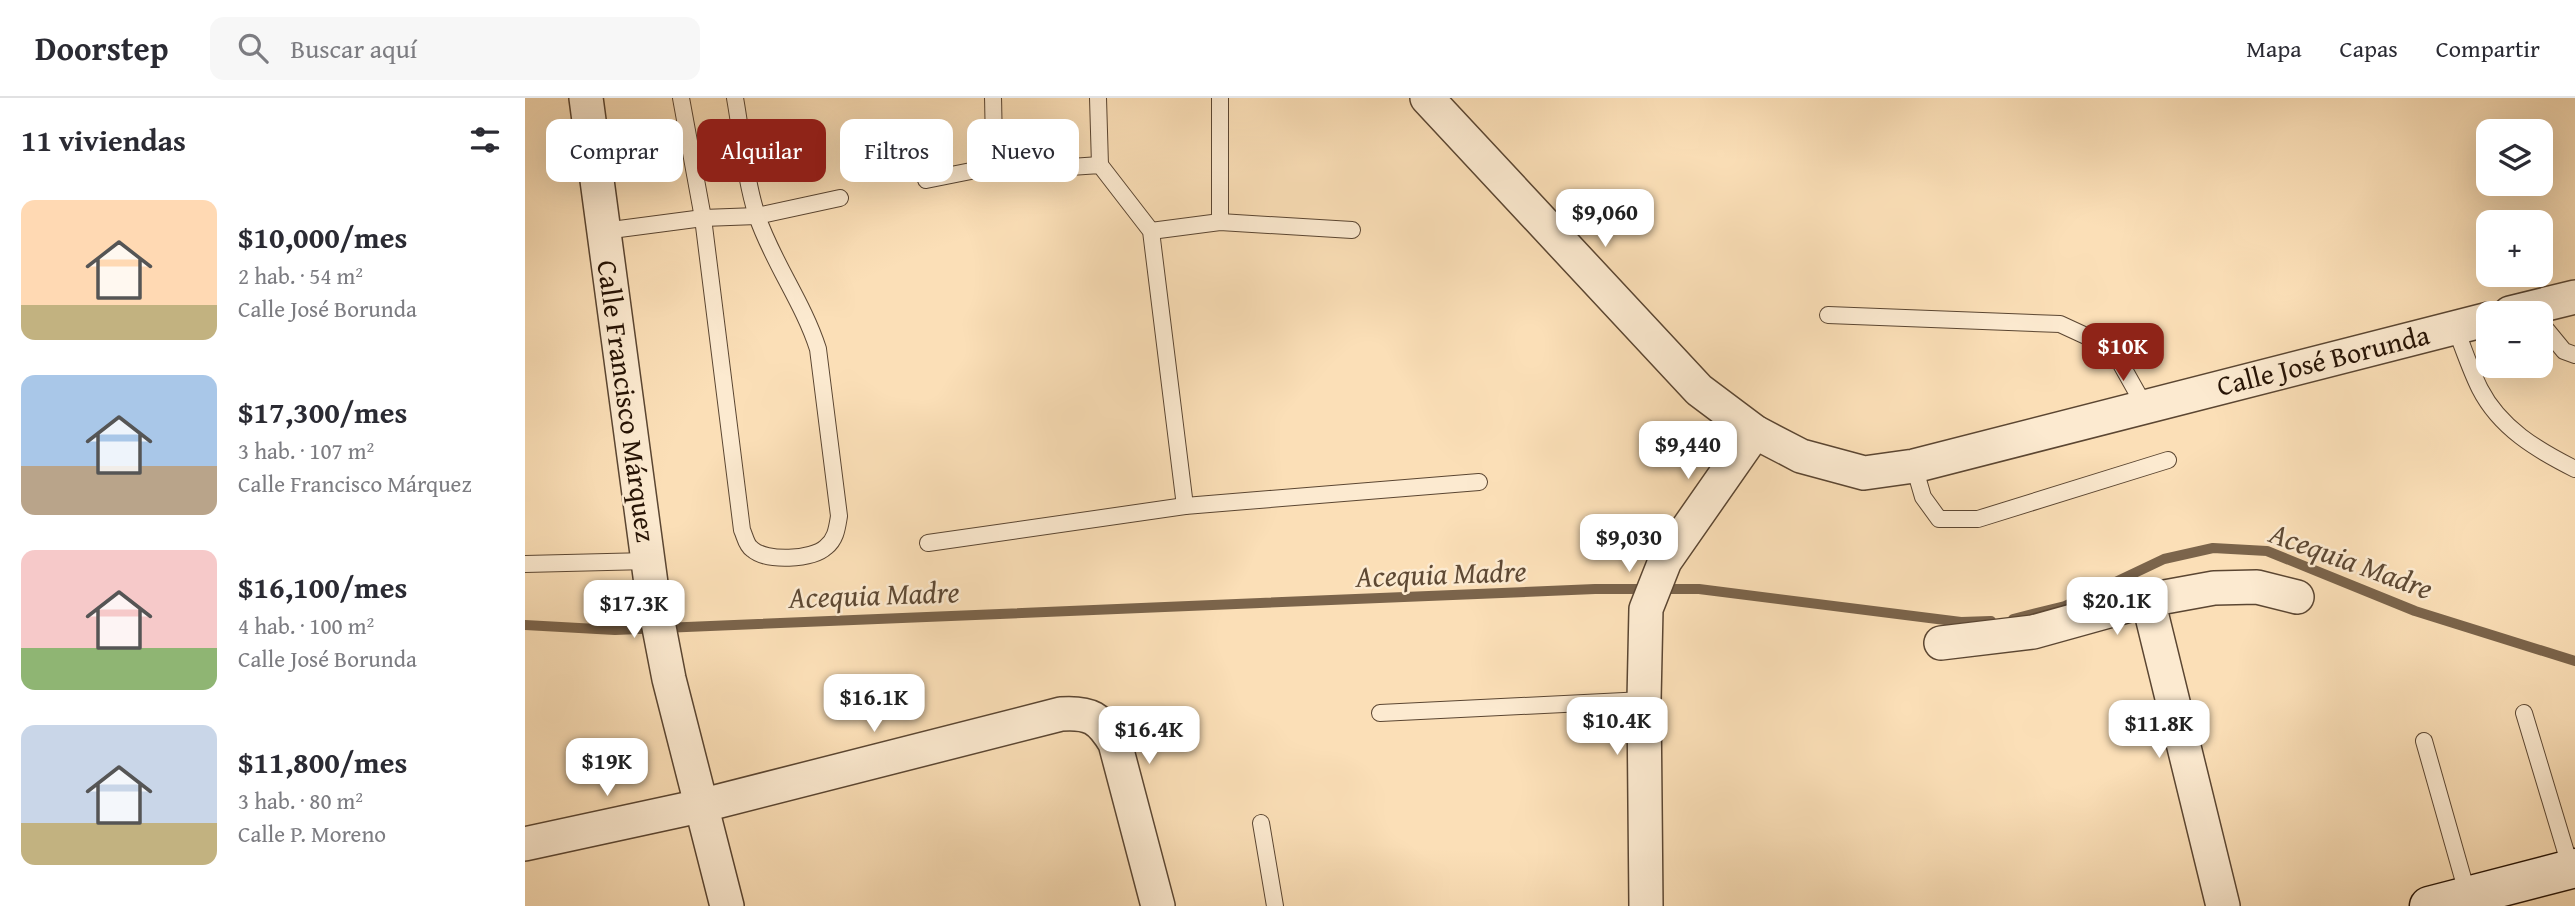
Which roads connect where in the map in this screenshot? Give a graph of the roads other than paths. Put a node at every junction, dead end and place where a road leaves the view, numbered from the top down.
1 (586, 98) edge
2 (681, 98) edge
3 (735, 98) edge
4 (993, 98) edge
5 (1098, 98) edge
6 (1220, 98) edge
7 (1427, 98) edge
8 (994, 119) edge
9 (1100, 164) junction
10 (1079, 167) edge
11 (840, 198) dead end
12 (757, 216) junction
13 (703, 218) junction
14 (1220, 222) junction
15 (1151, 230) junction
16 (1352, 230) dead end
17 (604, 231) junction
18 (2575, 297) edge
19 (2553, 305) edge
20 (1828, 315) dead end
21 (2476, 322) edge
22 (2455, 327) junction
23 (2553, 340) edge
24 (2575, 355) edge
25 (2144, 405) junction
26 (1755, 432) junction
27 (2168, 460) dead end
28 (1914, 466) junction
29 (2575, 469) edge
30 (1479, 482) dead end
31 (1185, 506) junction
32 (928, 542) dead end
33 (525, 564) edge
34 (650, 576) junction
35 (2297, 597) dead end
36 (2148, 600) junction
37 (1941, 643) dead end
38 (1644, 700) junction
39 (1380, 713) dead end
40 (2525, 713) dead end
41 (2424, 741) dead end
42 (700, 806) junction
43 (1261, 823) dead end
44 (525, 844) edge
45 (2573, 869) edge
46 (2467, 896) junction
47 (727, 906) edge
48 (1158, 906) edge
49 (1275, 906) edge
50 (1646, 906) edge
51 (2223, 906) edge
52 (2429, 906) edge

1 - 17 street, Calle Francisco Márquez
2 - 13 lane
3 - 12 lane
4 - 8 lane
5 - 9 lane
6 - 14 lane
7 - 26 street, Calle José Borunda
9 - 10 lane
9 - 15 lane
11 - 12 lane
12 - 13 lane
12 - 13 lane
13 - 17 lane
14 - 15 lane
14 - 16 lane
15 - 31 lane
17 - 34 street, Calle Francisco Márquez
18 - 19 street
20 - 25 lane
21 - 22 street, Calle José Borunda
22 - 25 street, Calle José Borunda
22 - 29 lane
23 - 24 lane
25 - 28 street, Calle José Borunda
26 - 28 street, Calle José Borunda
26 - 38 street
27 - 28 lane
30 - 31 lane
31 - 32 lane
33 - 34 lane
34 - 42 street, Calle Francisco Márquez
35 - 36 street
36 - 37 street
36 - 51 street
38 - 39 lane
38 - 50 street
40 - 45 lane
41 - 46 lane
42 - 44 street
42 - 47 street, Calle Francisco Márquez
42 - 48 street
43 - 49 lane
45 - 46 main road
46 - 52 main road

